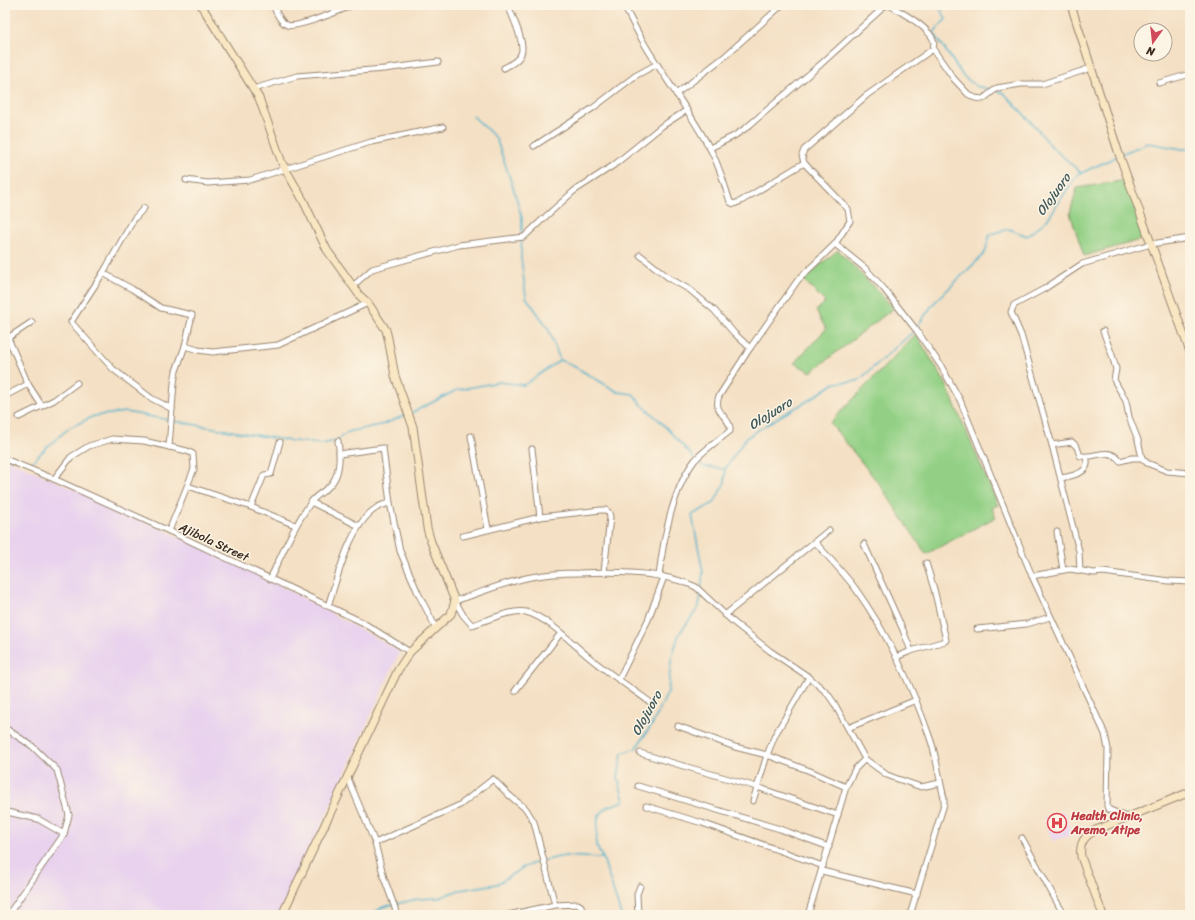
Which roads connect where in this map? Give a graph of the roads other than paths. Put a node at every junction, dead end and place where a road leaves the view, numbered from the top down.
1 (201, 5) edge
2 (273, 5) edge
3 (352, 5) edge
4 (508, 5) edge
5 (624, 5) edge
6 (782, 5) edge
7 (886, 5) edge
8 (889, 5) edge
9 (1071, 5) edge
10 (933, 49) junction
11 (438, 62) dead end
12 (657, 64) junction
13 (504, 68) dead end
14 (1091, 68) junction
15 (1190, 74) edge
16 (1159, 83) dead end
17 (253, 89) junction
18 (676, 94) junction
19 (687, 110) junction
20 (443, 127) dead end
21 (534, 146) dead end
22 (710, 148) junction
23 (804, 163) junction
24 (285, 169) junction
25 (186, 180) dead end
26 (144, 208) dead end
27 (1190, 238) edge
28 (835, 244) junction
29 (1151, 244) junction
30 (640, 255) dead end
31 (103, 273) junction
32 (354, 285) junction
33 (368, 303) junction
34 (32, 322) dead end
35 (5, 331) edge
36 (1103, 331) dead end
37 (8, 338) junction
38 (185, 346) junction
39 (750, 348) junction
40 (1190, 352) edge
41 (28, 384) junction
42 (77, 384) dead end
43 (5, 396) edge
44 (42, 406) junction
45 (172, 409) junction
46 (19, 417) dead end
47 (471, 436) dead end
48 (338, 441) dead end
49 (280, 442) dead end
50 (1052, 445) junction
51 (169, 447) junction
52 (532, 449) dead end
53 (339, 454) junction
54 (1086, 457) junction
55 (1142, 458) junction
56 (5, 459) edge
57 (1190, 473) edge
58 (1061, 478) junction
59 (54, 479) junction
60 (188, 486) junction
61 (311, 502) junction
62 (390, 503) junction
63 (251, 507) junction
64 (540, 517) junction
65 (295, 525) junction
66 (359, 526) junction
67 (488, 529) junction
68 (829, 530) dead end
69 (169, 531) junction
70 (1057, 532) dead end
71 (463, 536) dead end
72 (815, 542) junction
73 (864, 544) dead end
74 (926, 563) dead end
75 (1063, 570) junction
76 (1080, 571) junction
77 (604, 572) junction
78 (661, 576) junction
79 (1032, 576) junction
80 (270, 579) junction
81 (1190, 582) edge
82 (455, 601) junction
83 (328, 606) junction
84 (725, 615) junction
85 (1050, 617) junction
86 (436, 628) junction
87 (977, 629) dead end
88 (560, 633) junction
89 (911, 651) junction
90 (410, 652) junction
91 (896, 657) junction
92 (809, 677) junction
93 (619, 679) junction
94 (515, 691) dead end
95 (916, 700) junction
96 (650, 702) dead end
97 (678, 726) dead end
98 (5, 728) edge
99 (848, 728) junction
100 (640, 753) dead end
101 (767, 755) junction
102 (865, 759) junction
103 (348, 776) junction
104 (940, 783) junction
105 (638, 786) dead end
106 (757, 787) junction
107 (846, 788) junction
108 (1190, 792) edge
109 (753, 801) dead end
110 (646, 806) dead end
111 (5, 814) edge
112 (838, 815) junction
113 (1126, 817) junction
114 (64, 834) junction
115 (1022, 838) dead end
116 (375, 843) junction
117 (829, 846) junction
118 (822, 868) junction
119 (640, 886) dead end
120 (916, 894) junction
121 (555, 905) junction
122 (8, 915) edge
123 (282, 915) edge
124 (396, 915) edge
125 (508, 915) edge
126 (584, 915) edge
127 (638, 915) edge
128 (808, 915) edge
129 (910, 915) edge
130 (1065, 915) edge
131 (1103, 915) edge

1 - 17 street
2 - 3 street
4 - 13 street
5 - 12 street
6 - 18 street
7 - 22 street
8 - 10 street
9 - 14 street
10 - 14 street
10 - 23 street
11 - 17 street
12 - 18 street
12 - 21 street
14 - 29 street
15 - 16 street
17 - 24 street
18 - 19 street
19 - 22 street
19 - 32 street
20 - 24 street
22 - 23 street
23 - 28 street
24 - 25 street
24 - 32 street
26 - 31 street
27 - 29 street
28 - 39 street
28 - 79 street
29 - 40 street
29 - 50 street
30 - 39 street
31 - 38 street
31 - 45 street
32 - 33 street
33 - 38 street
33 - 82 street
34 - 37 street
35 - 37 street
36 - 55 street
37 - 41 street
38 - 45 street
39 - 78 street
41 - 43 street
41 - 44 street
42 - 44 street
44 - 46 street
45 - 51 street
47 - 67 street
48 - 53 street
49 - 63 street
50 - 54 street
50 - 58 street
51 - 59 street
51 - 60 street
52 - 64 street
53 - 61 street
53 - 62 street
54 - 55 street
54 - 58 street
55 - 57 street
56 - 59 street, Ajibola Street
58 - 76 street
59 - 69 street, Ajibola Street
60 - 63 street
60 - 69 street
61 - 65 street
61 - 66 street
62 - 66 street
62 - 86 street
63 - 65 street
64 - 67 street
64 - 77 street
65 - 80 street
66 - 83 street
67 - 71 street
68 - 72 street
69 - 80 street, Ajibola Street
70 - 75 street
72 - 84 street
72 - 91 street
73 - 89 street
74 - 89 street
75 - 76 street
75 - 79 street
76 - 81 street
77 - 78 street
77 - 82 street
78 - 84 street
78 - 93 street
79 - 85 street
80 - 83 street, Ajibola Street
82 - 86 street
82 - 88 street
83 - 90 street, Ajibola Street
84 - 92 street
85 - 87 street
85 - 113 street
86 - 90 street
88 - 93 street
88 - 94 street
89 - 91 street
90 - 103 street
91 - 95 street
92 - 99 street
92 - 101 street
93 - 96 street
95 - 99 street
95 - 104 street
97 - 101 street
98 - 114 street
99 - 102 street
100 - 106 street
101 - 106 street
101 - 107 street
102 - 104 street
102 - 107 street
103 - 116 street
103 - 123 street
104 - 120 street
105 - 117 street
106 - 109 street
106 - 112 street
107 - 112 street
108 - 113 street
110 - 118 street
111 - 114 street
112 - 117 street
113 - 131 street
114 - 122 street
115 - 130 street
116 - 121 street
116 - 124 street
117 - 118 street
118 - 120 street
118 - 128 street
119 - 127 street
120 - 129 street
121 - 125 street
121 - 126 street

